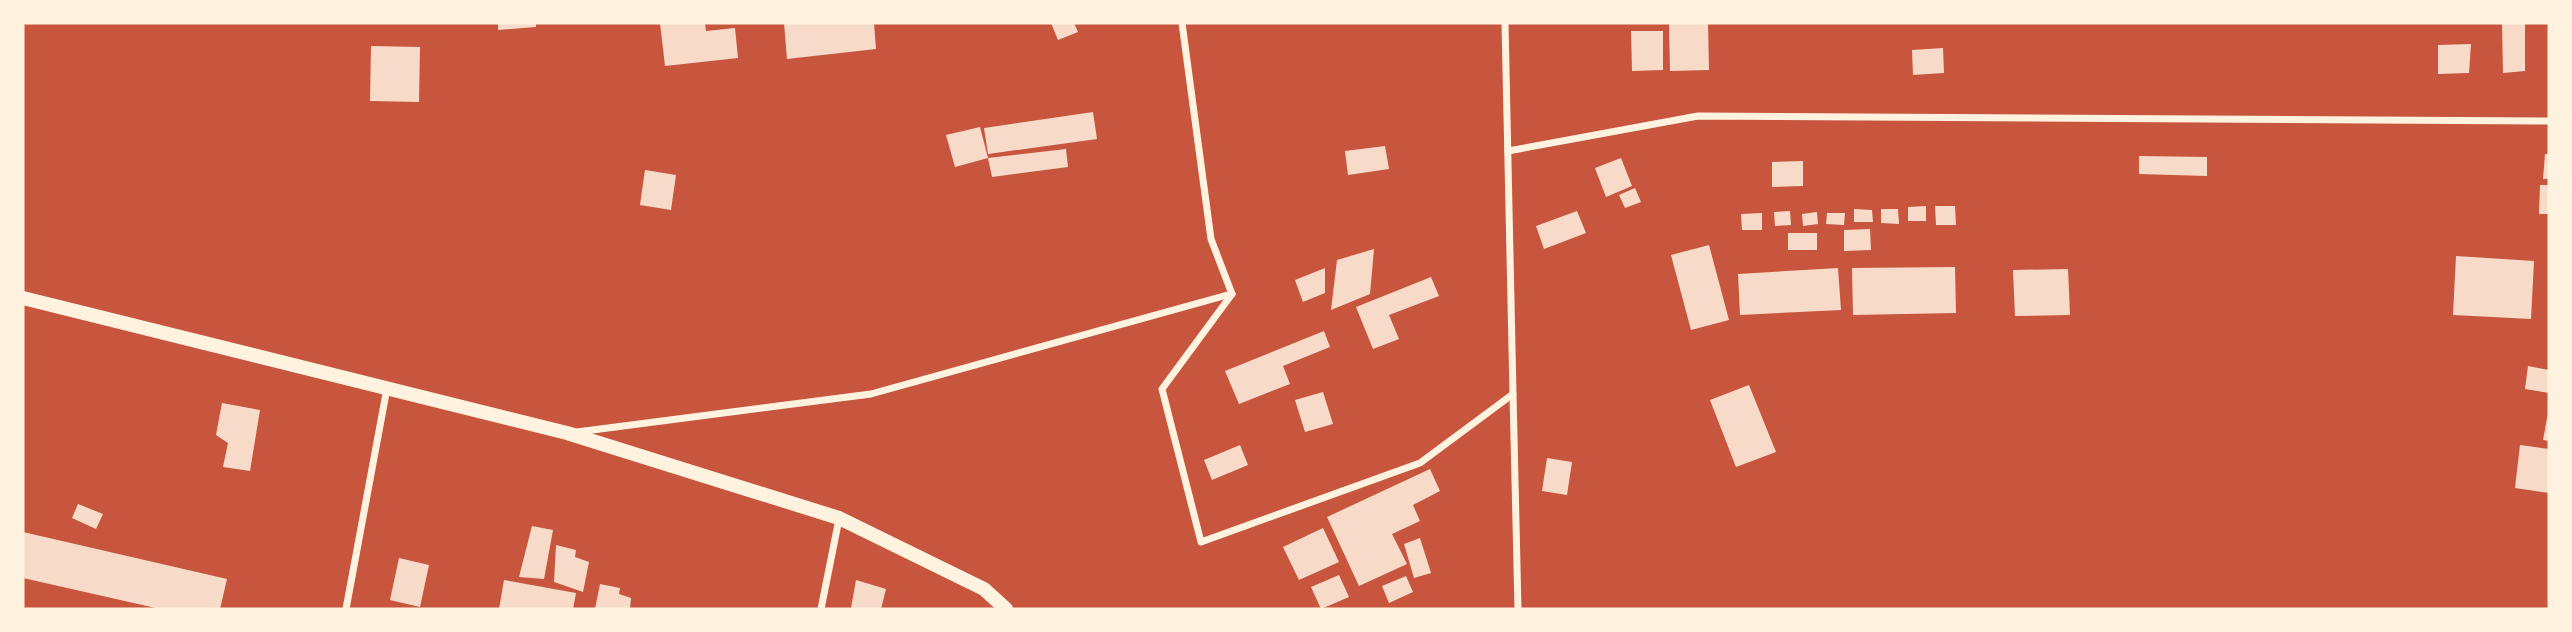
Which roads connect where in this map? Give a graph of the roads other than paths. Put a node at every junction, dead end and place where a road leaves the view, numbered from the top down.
1 (1182, 23) edge
2 (1505, 23) edge
3 (2549, 121) edge
4 (1508, 151) junction
5 (1232, 294) junction
6 (23, 298) edge
7 (387, 388) junction
8 (1513, 394) junction
9 (566, 433) junction
10 (839, 518) junction
11 (346, 609) edge
12 (821, 609) edge
13 (1006, 609) edge
14 (1518, 609) edge

1 - 5 street
2 - 4 street
3 - 4 street
4 - 8 street
5 - 8 street
5 - 9 street
6 - 7 main road
7 - 9 main road
7 - 11 street
8 - 14 street
9 - 10 main road
10 - 12 street
10 - 13 main road

